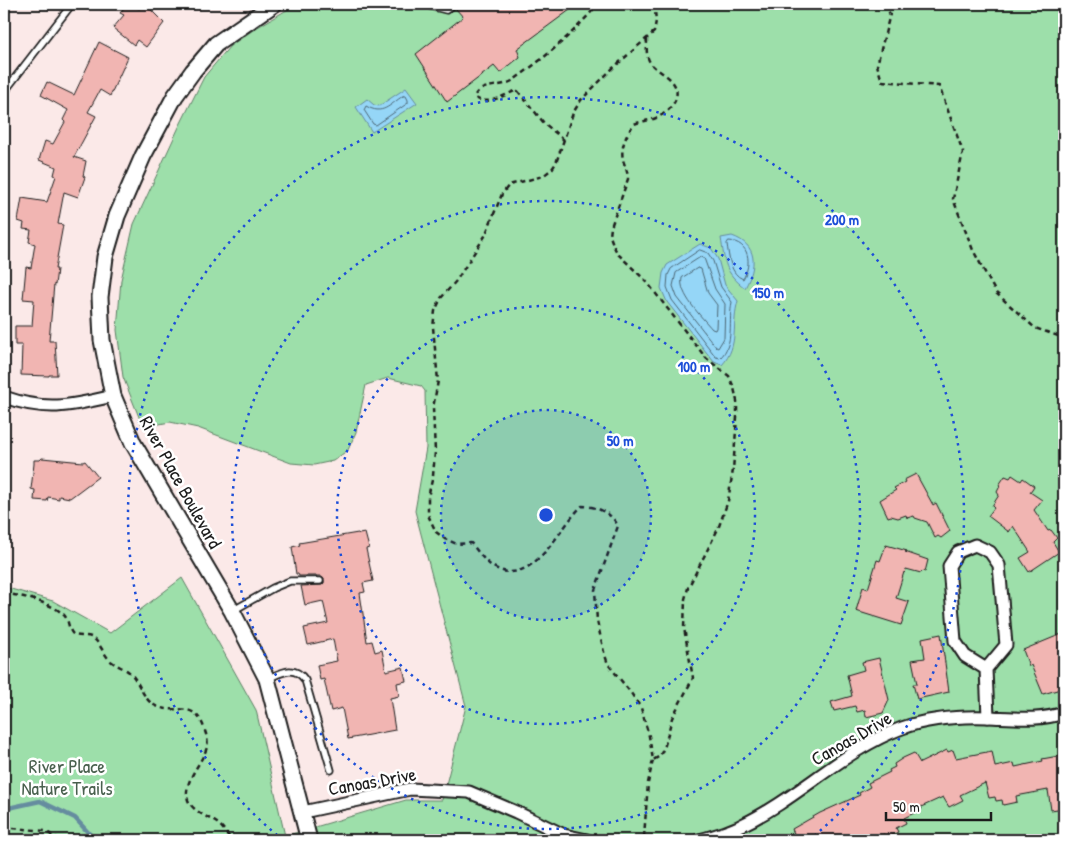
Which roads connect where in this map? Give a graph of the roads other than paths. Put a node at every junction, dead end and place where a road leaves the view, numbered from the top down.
1 (72, 4) edge
2 (274, 4) edge
3 (422, 4) edge
4 (454, 5) dead end
5 (4, 98) edge
6 (113, 396) junction
7 (4, 397) edge
8 (320, 580) dead end
9 (232, 611) junction
10 (986, 669) junction
11 (267, 679) junction
12 (1064, 713) edge
13 (988, 717) junction
14 (331, 770) dead end
15 (303, 812) junction
16 (310, 840) edge
17 (587, 840) edge
18 (699, 840) edge

1 - 5 lane
2 - 6 street, River Place Boulevard
3 - 4 lane
6 - 7 street
6 - 9 street, River Place Boulevard
8 - 9 lane
9 - 11 street, River Place Boulevard
10 - 10 street
10 - 13 street
11 - 14 lane
11 - 15 street, River Place Boulevard
12 - 13 street, Canoas Drive
13 - 18 street, Canoas Drive
15 - 16 street, River Place Boulevard
15 - 17 street, Canoas Drive

